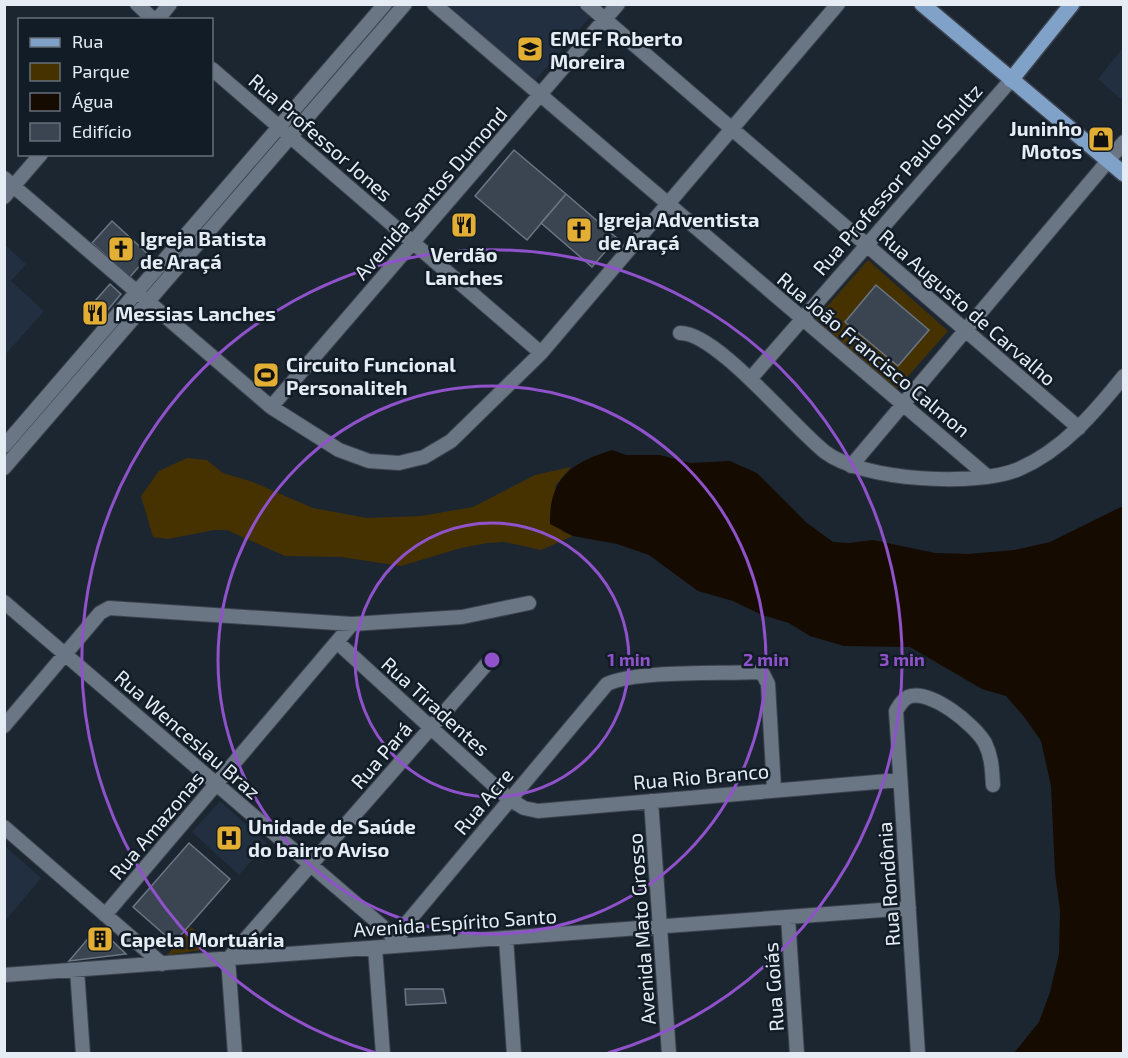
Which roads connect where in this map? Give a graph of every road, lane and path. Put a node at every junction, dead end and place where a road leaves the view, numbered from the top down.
1 (137, 4) edge
2 (170, 4) edge
3 (386, 4) edge
4 (405, 4) edge
5 (434, 4) edge
6 (587, 4) edge
7 (618, 4) edge
8 (838, 4) edge
9 (922, 4) edge
10 (1072, 4) edge
11 (154, 18) edge
12 (158, 18) edge
13 (605, 20) junction
14 (213, 70) edge
15 (1011, 80) junction
16 (540, 95) junction
17 (279, 128) junction
18 (732, 129) junction
19 (290, 137) junction
20 (1124, 142) edge
21 (39, 156) edge
22 (1108, 161) junction
23 (1124, 174) edge
24 (8, 187) edge
25 (668, 204) junction
26 (413, 242) junction
27 (867, 245) junction
28 (143, 296) junction
29 (803, 319) junction
30 (965, 330) junction
31 (680, 333) dead end
32 (541, 353) junction
33 (1124, 376) edge
34 (751, 378) junction
35 (903, 404) junction
36 (271, 407) junction
37 (1079, 428) junction
38 (4, 446) edge
39 (851, 466) junction
40 (4, 468) edge
41 (987, 476) junction
42 (4, 602) edge
43 (529, 603) dead end
44 (352, 624) junction
45 (337, 642) junction
46 (65, 654) junction
47 (492, 658) dead end
48 (4, 726) edge
49 (431, 728) junction
50 (900, 780) junction
51 (216, 784) junction
52 (993, 784) dead end
53 (774, 789) junction
54 (509, 799) junction
55 (651, 801) junction
56 (4, 827) edge
57 (311, 865) junction
58 (909, 908) junction
59 (105, 915) junction
60 (788, 917) junction
61 (660, 927) junction
62 (129, 936) junction
63 (506, 938) junction
64 (395, 946) junction
65 (375, 948) junction
66 (228, 959) junction
67 (162, 964) junction
68 (123, 967) junction
69 (77, 970) junction
70 (4, 975) edge
71 (83, 1053) edge
72 (235, 1053) edge
73 (383, 1053) edge
74 (514, 1053) edge
75 (669, 1053) edge
76 (797, 1053) edge
77 (918, 1053) edge

1 - 11 street
2 - 12 street
3 - 17 street
4 - 19 street
5 - 16 street, Rua João Francisco Calmon
6 - 13 street, Rua Augusto de Carvalho
7 - 13 street, Avenida Santos Dumond
8 - 18 street
9 - 15 main road
10 - 15 main road, Rua Professor Paulo Shultz
13 - 16 street, Avenida Santos Dumond
13 - 18 street, Rua Augusto de Carvalho
14 - 17 street, Rua Professor Jones
15 - 22 main road
15 - 27 street, Rua Professor Paulo Shultz
16 - 25 street, Rua João Francisco Calmon
16 - 26 street, Avenida Santos Dumond
17 - 19 street, Rua Professor Jones
17 - 28 street
18 - 25 street
18 - 27 street, Rua Augusto de Carvalho
19 - 26 street, Rua Professor Jones
19 - 28 street
20 - 22 street
21 - 24 street
22 - 23 main road
22 - 30 street
24 - 28 street
25 - 29 street, Rua João Francisco Calmon
25 - 32 street
26 - 32 street, Rua Professor Jones
26 - 36 street, Avenida Santos Dumond
27 - 29 street, Rua Professor Paulo Shultz
27 - 30 street, Rua Augusto de Carvalho
28 - 36 street
28 - 38 street
28 - 40 street
29 - 34 street, Rua Professor Paulo Shultz
29 - 35 street, Rua João Francisco Calmon
30 - 35 street
30 - 37 street, Rua Augusto de Carvalho
31 - 34 street
32 - 36 street
33 - 37 street
34 - 39 street
35 - 39 street
35 - 41 street, Rua João Francisco Calmon
37 - 41 street
39 - 41 street
42 - 46 street, Rua Wenceslau Braz
43 - 44 street
44 - 45 street, Rua Amazonas
44 - 46 street
45 - 49 street, Rua Tiradentes
45 - 51 street, Rua Amazonas
46 - 48 street
46 - 51 street, Rua Wenceslau Braz
47 - 49 street, Rua Pará
49 - 54 street, Rua Tiradentes
49 - 57 street, Rua Pará
50 - 52 street, Rua Rondônia
50 - 53 street, Rua Rio Branco
50 - 58 street, Rua Rondônia
51 - 57 street, Rua Wenceslau Braz
51 - 59 street, Rua Amazonas
53 - 54 street, Rua Acre
53 - 55 street, Rua Rio Branco
54 - 55 street, Rua Rio Branco
54 - 64 street, Rua Acre
55 - 61 street, Avenida Mato Grosso
56 - 59 street
57 - 64 street, Rua Wenceslau Braz
57 - 66 street, Rua Pará
58 - 60 street, Avenida Espírito Santo
58 - 77 street, Rua Rondônia
59 - 62 street
60 - 61 street, Avenida Espírito Santo
60 - 76 street, Rua Goiás
61 - 63 street, Avenida Espírito Santo
61 - 75 street, Avenida Mato Grosso
62 - 67 street
62 - 68 street
63 - 64 street, Avenida Espírito Santo
63 - 74 street
64 - 65 street, Avenida Espírito Santo
65 - 66 street, Avenida Espírito Santo
65 - 73 street
66 - 67 street, Avenida Espírito Santo
66 - 72 street
67 - 68 street, Avenida Espírito Santo
68 - 69 street, Avenida Espírito Santo
69 - 70 street, Avenida Espírito Santo
69 - 71 street

